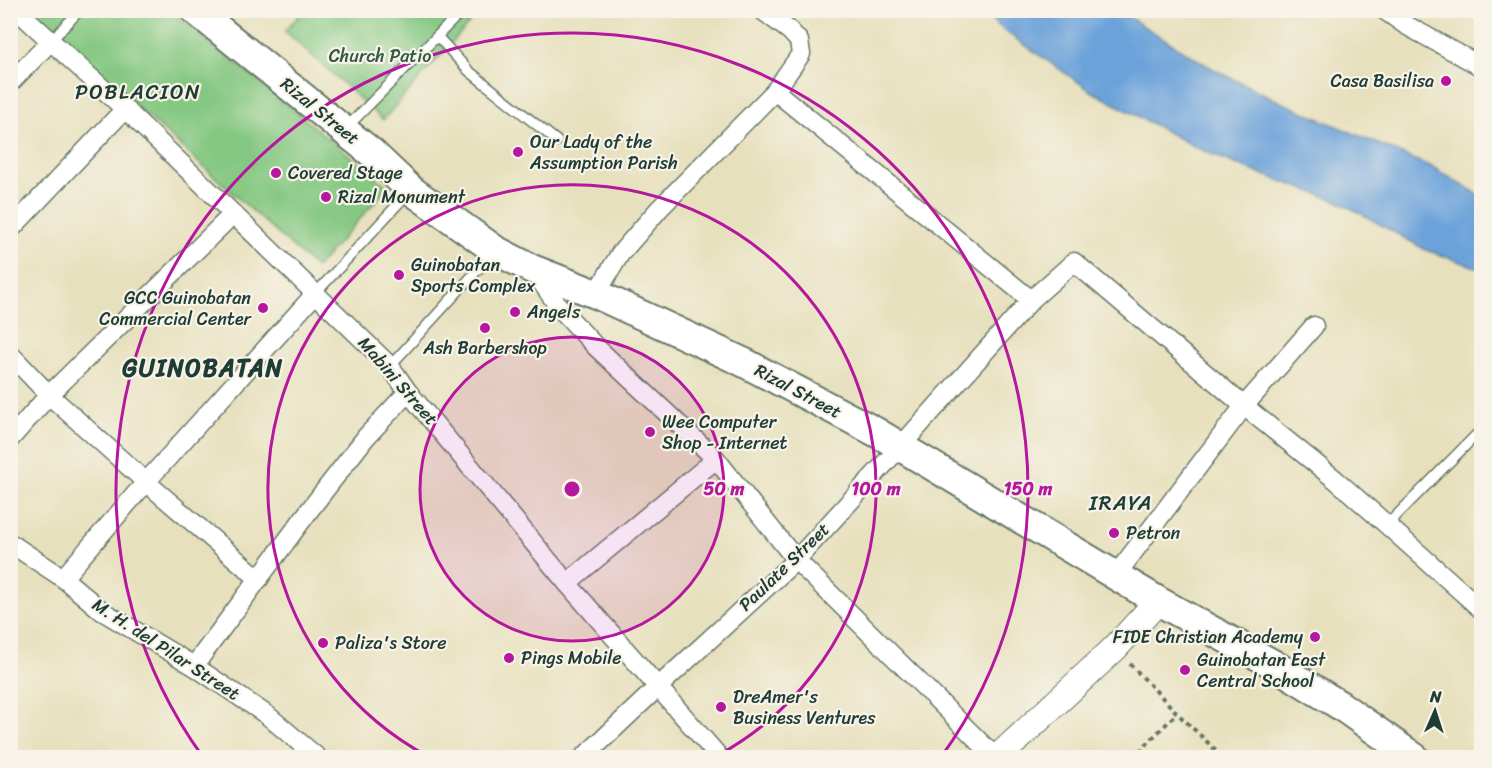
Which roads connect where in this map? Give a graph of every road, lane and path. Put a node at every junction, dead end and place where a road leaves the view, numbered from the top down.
1 (17, 10) edge
2 (80, 10) edge
3 (195, 10) edge
4 (463, 10) edge
5 (762, 10) edge
6 (1384, 10) edge
7 (437, 36) junction
8 (51, 41) junction
9 (1482, 67) edge
10 (10, 83) edge
11 (775, 91) junction
12 (125, 109) junction
13 (344, 130) junction
14 (557, 141) dead end
15 (411, 190) junction
16 (233, 214) junction
17 (10, 230) edge
18 (495, 250) junction
19 (532, 269) junction
20 (315, 294) junction
21 (596, 294) junction
22 (1031, 300) junction
23 (1314, 326) dead end
24 (10, 354) edge
25 (390, 366) junction
26 (408, 392) junction
27 (49, 395) junction
28 (1244, 406) junction
29 (1482, 429) edge
30 (10, 439) edge
31 (902, 446) junction
32 (716, 459) junction
33 (146, 482) junction
34 (1388, 525) junction
35 (10, 543) edge
36 (796, 560) junction
37 (1116, 575) junction
38 (63, 578) junction
39 (259, 579) junction
40 (567, 583) junction
41 (1158, 601) junction
42 (1482, 610) edge
43 (1116, 648) junction
44 (194, 666) junction
45 (658, 687) junction
46 (1177, 712) junction
47 (318, 758) edge
48 (583, 758) edge
49 (720, 758) edge
50 (997, 758) edge
51 (1133, 758) edge
52 (1224, 758) edge
53 (1415, 758) edge

1 - 8 street, Mabini Street
2 - 8 lane
3 - 13 main road, Rizal Street
4 - 7 lane
5 - 11 street
6 - 9 street
7 - 13 lane
7 - 14 lane
8 - 10 street
8 - 12 street, Mabini Street
11 - 21 street
11 - 22 street
12 - 16 street, Mabini Street
12 - 17 street
13 - 15 main road, Rizal Street
15 - 18 main road, Rizal Street
15 - 20 lane
16 - 20 street, Mabini Street
16 - 27 street
18 - 19 main road, Rizal Street
18 - 25 lane
19 - 21 main road, Rizal Street
19 - 32 street
20 - 25 street, Mabini Street
20 - 33 street
21 - 31 main road, Rizal Street
22 - 28 street, Paulate Street
22 - 31 street, Paulate Street
23 - 28 street
24 - 27 street
25 - 26 street, Mabini Street
26 - 39 street
26 - 40 street, Mabini Street
27 - 30 street
27 - 33 street
28 - 34 street
28 - 37 street
29 - 34 lane
31 - 36 street, Paulate Street
31 - 37 main road, Rizal Street
32 - 36 street
32 - 40 street
33 - 38 street
33 - 39 street
34 - 42 street
35 - 38 street, M. H. del Pilar Street
36 - 45 street, Paulate Street
36 - 50 street
37 - 41 main road, Rizal Street
38 - 44 street, M. H. del Pilar Street
39 - 44 street
40 - 45 street, Mabini Street
41 - 43 main road
41 - 53 main road, Rizal Street
43 - 46 path
43 - 50 main road
44 - 47 street, M. H. del Pilar Street
45 - 48 street, Paulate Street
45 - 49 street, Mabini Street
46 - 51 path
46 - 52 path

